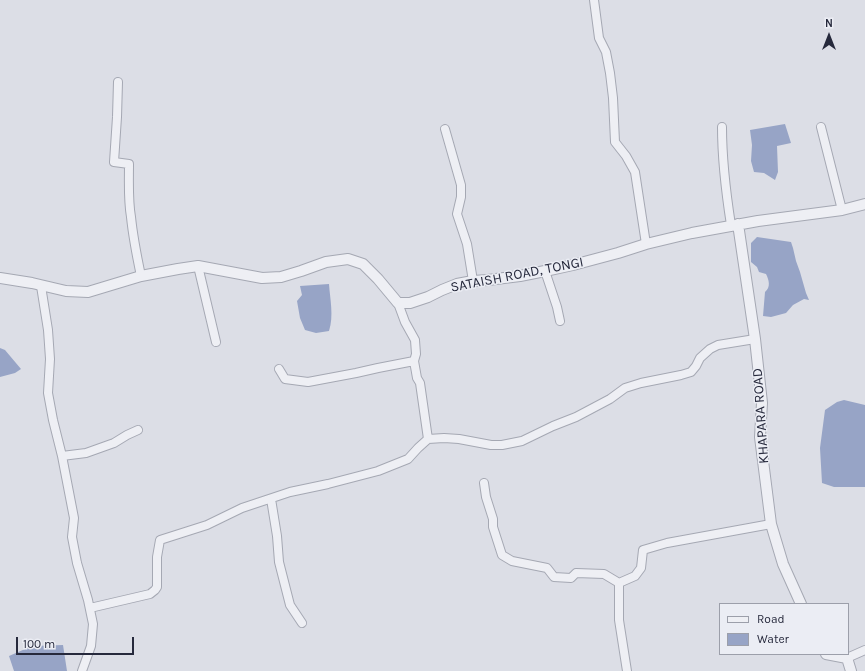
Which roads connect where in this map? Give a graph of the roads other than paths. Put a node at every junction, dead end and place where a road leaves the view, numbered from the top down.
1 (594, 0) edge
2 (118, 82) dead end
3 (722, 127) dead end
4 (821, 127) dead end
5 (445, 129) dead end
6 (865, 204) edge
7 (842, 210) junction
8 (735, 225) junction
9 (646, 244) junction
10 (198, 266) junction
11 (545, 271) junction
12 (141, 276) junction
13 (0, 278) edge
14 (473, 280) junction
15 (42, 286) junction
16 (398, 303) junction
17 (560, 321) dead end
18 (755, 339) junction
19 (216, 342) dead end
20 (414, 361) junction
21 (279, 369) dead end
22 (138, 430) dead end
23 (428, 439) junction
24 (62, 456) junction
25 (484, 483) dead end
26 (271, 499) junction
27 (771, 524) junction
28 (619, 583) junction
29 (801, 603) edge
30 (90, 608) junction
31 (302, 623) dead end
32 (865, 650) edge
33 (831, 655) edge
34 (847, 658) junction
35 (82, 671) edge
36 (627, 671) edge
37 (851, 671) edge

1 - 9 street
2 - 12 street
3 - 8 street
4 - 7 street
5 - 14 street
6 - 7 street, SATAISH ROAD, TONGI
7 - 8 street, SATAISH ROAD, TONGI
8 - 9 street, SATAISH ROAD, TONGI
8 - 18 street, KHAPARA ROAD
9 - 11 street, SATAISH ROAD, TONGI
10 - 12 street
10 - 16 street
10 - 19 street
11 - 14 street, SATAISH ROAD, TONGI
11 - 17 street
12 - 15 street
13 - 15 street
14 - 16 street, SATAISH ROAD, TONGI
15 - 24 street
16 - 20 street
18 - 23 street
18 - 27 street, KHAPARA ROAD
20 - 21 street
20 - 23 street
22 - 24 street
23 - 26 street
24 - 30 street
25 - 28 street
26 - 30 street
26 - 31 street
27 - 28 street
27 - 29 street, KHAPARA ROAD
28 - 36 street
30 - 35 street
32 - 34 street
33 - 34 street
34 - 37 street

